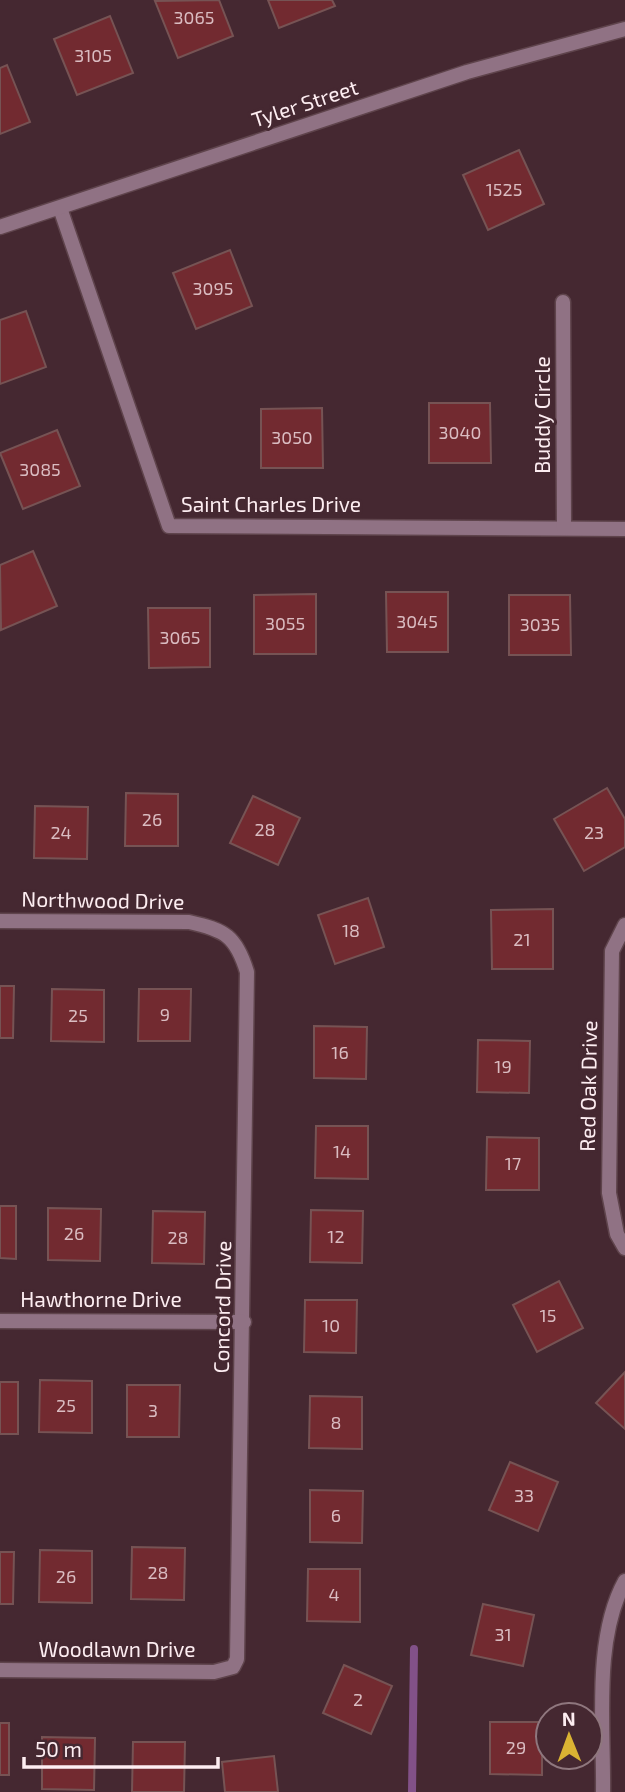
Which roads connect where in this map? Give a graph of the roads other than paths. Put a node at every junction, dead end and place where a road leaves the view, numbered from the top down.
1 (625, 29) edge
2 (60, 208) junction
3 (0, 227) edge
4 (563, 302) dead end
5 (564, 528) junction
6 (625, 529) edge
7 (0, 921) edge
8 (625, 925) edge
9 (239, 947) joint
10 (625, 1248) edge
11 (0, 1321) edge
12 (244, 1322) junction
13 (625, 1581) edge
14 (233, 1667) joint
15 (0, 1670) edge
16 (603, 1792) edge

1 - 2 street, Tyler Street
2 - 3 street, Tyler Street
2 - 5 street, Saint Charles Drive
4 - 5 street, Buddy Circle
5 - 6 street, Saint Charles Drive
7 - 9 street, Northwood Drive
8 - 10 street, Red Oak Drive
9 - 12 street, Concord Drive
11 - 12 street, Hawthorne Drive
12 - 14 street, Concord Drive
13 - 16 street
14 - 15 street, Woodlawn Drive

